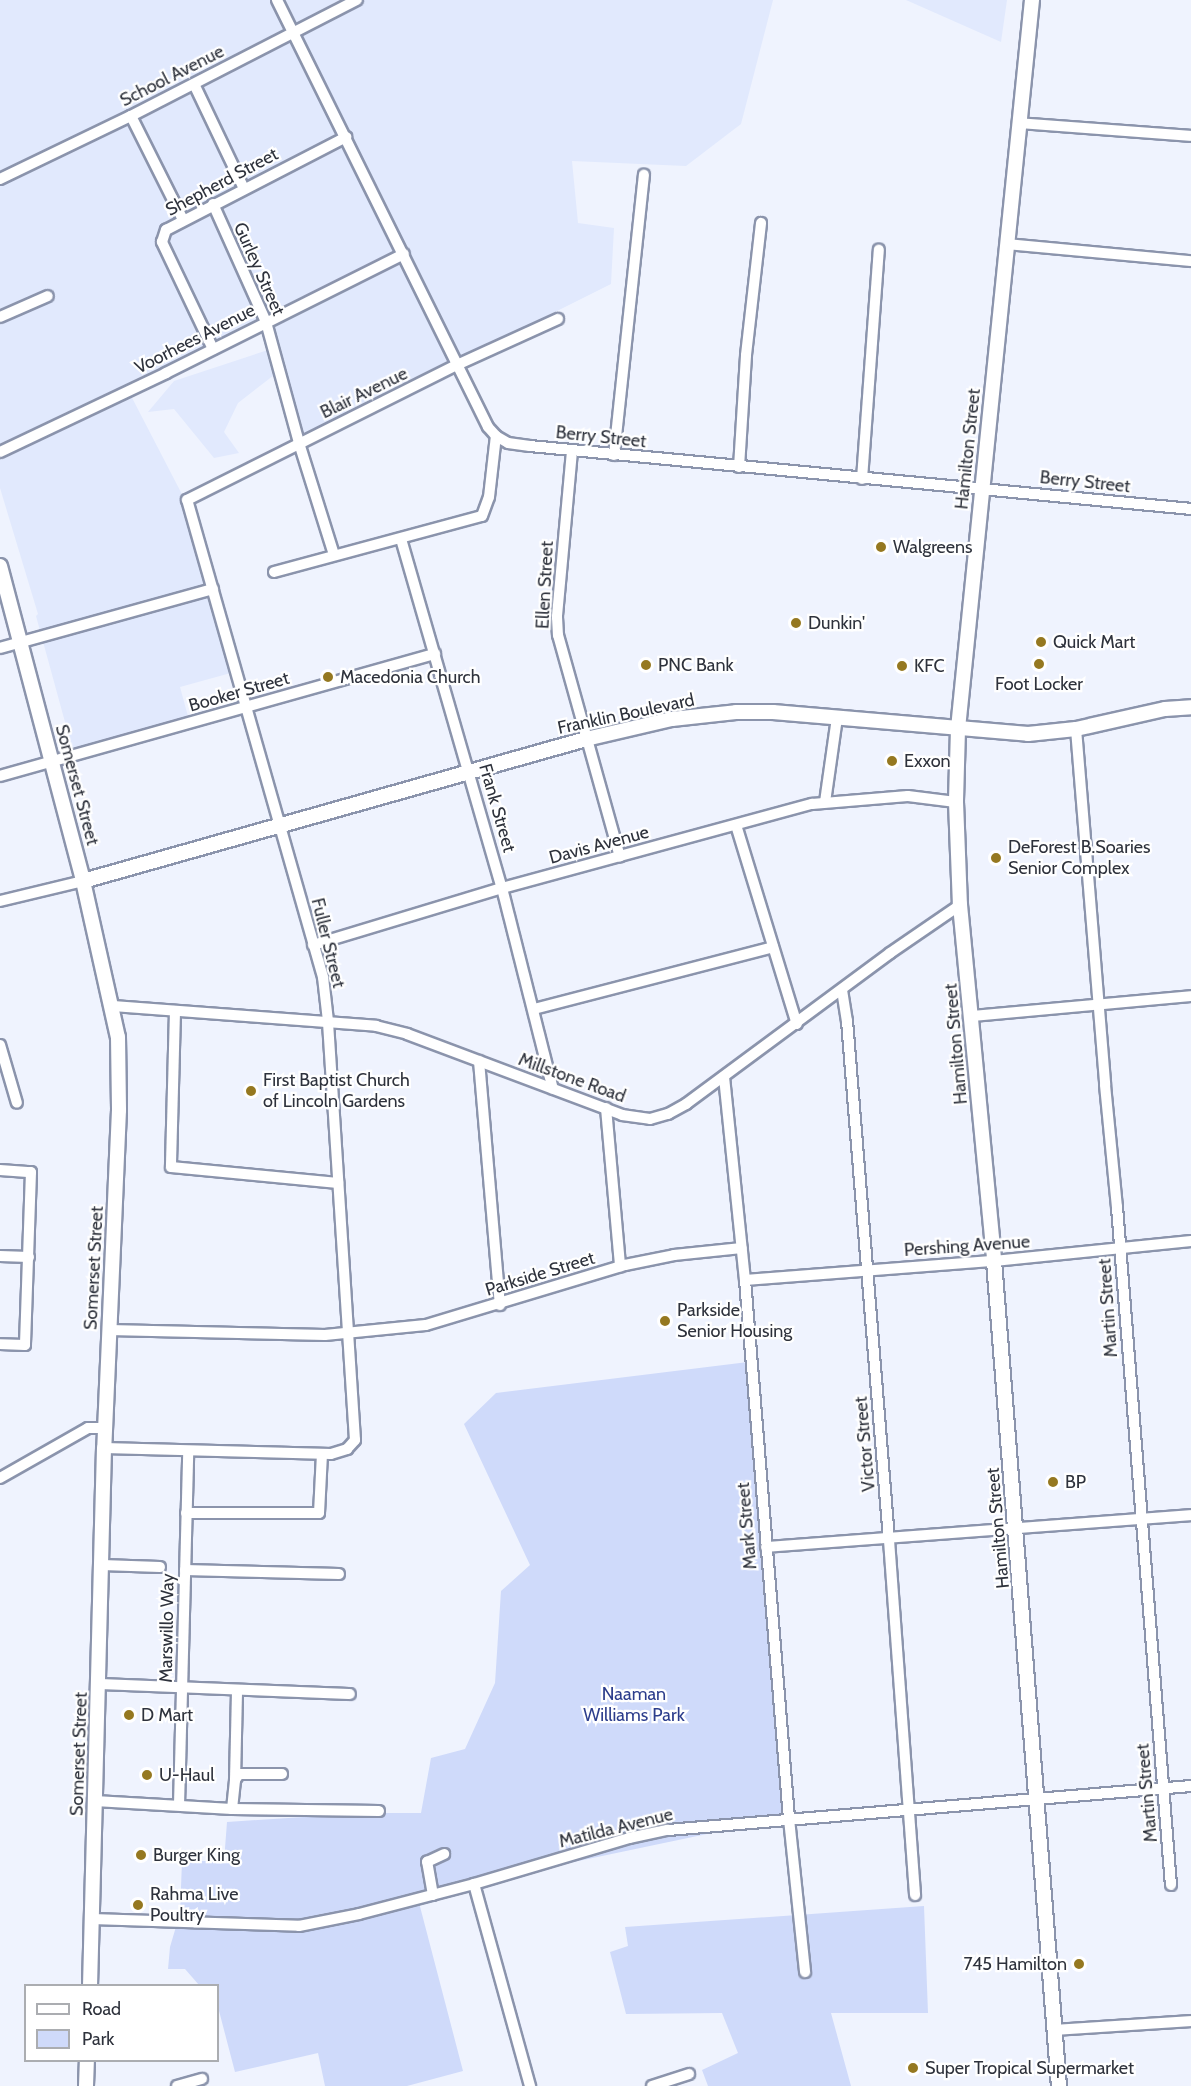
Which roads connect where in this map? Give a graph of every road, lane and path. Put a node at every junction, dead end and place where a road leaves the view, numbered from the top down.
1 (277, 0) edge
2 (357, 0) edge
3 (1032, 0) edge
4 (294, 32) junction
5 (194, 84) junction
6 (131, 116) junction
7 (1018, 123) junction
8 (1191, 136) edge
9 (346, 137) junction
10 (644, 175) dead end
11 (0, 179) edge
12 (244, 189) junction
13 (213, 204) junction
14 (183, 220) junction
15 (761, 223) dead end
16 (1006, 244) junction
17 (879, 250) dead end
18 (404, 254) junction
19 (1191, 261) edge
20 (48, 296) dead end
21 (0, 317) edge
22 (558, 319) dead end
23 (266, 322) junction
24 (213, 349) junction
25 (457, 365) junction
26 (496, 436) junction
27 (299, 443) junction
28 (572, 451) junction
29 (0, 452) edge
30 (614, 455) junction
31 (739, 467) junction
32 (862, 479) junction
33 (982, 488) junction
34 (187, 500) joint
35 (1191, 509) edge
36 (401, 539) junction
37 (334, 555) junction
38 (0, 566) edge
39 (274, 572) dead end
40 (213, 589) junction
41 (21, 643) junction
42 (0, 648) edge
43 (435, 654) junction
44 (248, 706) junction
45 (1191, 707) edge
46 (837, 718) junction
47 (958, 729) junction
48 (1076, 729) junction
49 (586, 739) junction
50 (52, 763) junction
51 (469, 773) junction
52 (0, 776) edge
53 (825, 802) junction
54 (956, 802) junction
55 (280, 825) junction
56 (736, 825) junction
57 (620, 857) junction
58 (83, 881) junction
59 (502, 888) junction
60 (0, 901) edge
61 (960, 905) junction
62 (313, 945) junction
63 (773, 947) junction
64 (842, 990) junction
65 (1191, 996) edge
66 (1098, 1005) junction
67 (113, 1006) junction
68 (534, 1009) junction
69 (175, 1011) junction
70 (972, 1016) junction
71 (328, 1021) junction
72 (797, 1024) junction
73 (0, 1045) edge
74 (479, 1061) junction
75 (724, 1077) junction
76 (553, 1089) junction
77 (17, 1103) dead end
78 (606, 1108) junction
79 (0, 1170) edge
80 (338, 1183) junction
81 (1191, 1241) edge
82 (742, 1248) junction
83 (1120, 1249) junction
84 (0, 1256) edge
85 (29, 1257) junction
86 (994, 1261) junction
87 (620, 1266) junction
88 (867, 1269) junction
89 (745, 1280) junction
90 (500, 1305) junction
91 (110, 1330) junction
92 (348, 1333) junction
93 (0, 1344) edge
94 (106, 1428) junction
95 (104, 1448) junction
96 (188, 1452) junction
97 (321, 1454) junction
98 (0, 1478) edge
99 (186, 1513) junction
100 (1191, 1515) edge
101 (1141, 1518) junction
102 (1016, 1528) junction
103 (889, 1540) junction
104 (766, 1547) junction
105 (102, 1565) junction
106 (160, 1567) dead end
107 (185, 1570) junction
108 (339, 1574) dead end
109 (99, 1684) junction
110 (182, 1688) junction
111 (237, 1690) junction
112 (350, 1694) dead end
113 (282, 1774) dead end
114 (234, 1780) junction
115 (1191, 1786) edge
116 (1163, 1789) junction
117 (1037, 1798) junction
118 (95, 1801) junction
119 (179, 1805) junction
120 (232, 1809) junction
121 (909, 1809) junction
122 (379, 1811) dead end
123 (789, 1819) junction
124 (444, 1854) dead end
125 (474, 1884) junction
126 (1171, 1885) dead end
127 (433, 1895) junction
128 (915, 1895) dead end
129 (92, 1919) junction
130 (805, 1972) dead end
131 (90, 1984) edge
132 (1191, 2021) edge
133 (1055, 2030) junction
134 (87, 2062) edge
135 (689, 2074) dead end
136 (202, 2079) dead end
137 (87, 2086) edge
138 (177, 2086) edge
139 (530, 2086) edge
140 (652, 2086) edge
141 (1059, 2086) edge

1 - 4 street
2 - 4 street, School Avenue
3 - 7 main road, Hamilton Street
4 - 5 street, School Avenue
4 - 9 street
5 - 6 street, School Avenue
5 - 12 street
6 - 11 street, School Avenue
6 - 14 street
7 - 8 street
7 - 16 main road, Hamilton Street
9 - 12 street, Shepherd Street
9 - 18 street
10 - 30 street
12 - 13 street, Shepherd Street
13 - 14 street, Shepherd Street
13 - 23 street, Gurley Street
14 - 24 street, Shepherd Street
15 - 31 street
16 - 19 street
16 - 33 main road, Hamilton Street
17 - 32 street
18 - 23 street, Voorhees Avenue
18 - 25 street
20 - 21 street
22 - 25 street, Blair Avenue
23 - 24 street, Voorhees Avenue
23 - 27 street, Gurley Street
24 - 29 street, Voorhees Avenue
25 - 26 street
25 - 27 street, Blair Avenue
26 - 28 street, Berry Street
26 - 36 street
27 - 34 street, Blair Avenue
27 - 37 street, Gurley Street
28 - 30 street, Berry Street
28 - 49 street, Ellen Street
30 - 31 street, Berry Street
31 - 32 street, Berry Street
32 - 33 street, Berry Street
33 - 35 street, Berry Street
33 - 47 main road, Hamilton Street
34 - 40 street, Fuller Street
36 - 37 street
36 - 43 street, Frank Street
37 - 39 street
38 - 41 main road, Somerset Street
40 - 41 street
40 - 44 street, Fuller Street
41 - 42 street
41 - 50 main road, Somerset Street
43 - 44 street, Booker Street
43 - 51 street, Frank Street
44 - 50 street, Booker Street
44 - 55 street, Fuller Street
45 - 48 main road, Franklin Boulevard
46 - 47 main road, Franklin Boulevard
46 - 49 main road, Franklin Boulevard
46 - 53 street
47 - 48 main road, Franklin Boulevard
47 - 54 main road, Hamilton Street
48 - 66 street, Martin Street
49 - 51 main road, Franklin Boulevard
49 - 57 street, Ellen Street
50 - 52 street, Booker Street
50 - 58 main road, Somerset Street
51 - 55 main road, Franklin Boulevard
51 - 59 street, Frank Street
53 - 54 street, Davis Avenue
53 - 56 street, Davis Avenue
54 - 61 main road, Hamilton Street
55 - 58 main road, Franklin Boulevard
55 - 62 street, Fuller Street
56 - 57 street, Davis Avenue
56 - 63 street
57 - 59 street, Davis Avenue
58 - 60 street
58 - 67 main road, Somerset Street
59 - 62 street, Davis Avenue
59 - 68 street, Frank Street
61 - 64 street, Millstone Road
61 - 70 main road, Hamilton Street
62 - 71 street, Fuller Street
63 - 68 street
63 - 72 street
64 - 72 street, Millstone Road
64 - 88 street, Victor Street
65 - 66 street
66 - 70 street
66 - 83 street, Martin Street
67 - 69 street, Millstone Road
67 - 91 main road, Somerset Street
68 - 76 street, Frank Street
69 - 71 street, Millstone Road
69 - 80 street
70 - 86 main road, Hamilton Street
71 - 74 street, Millstone Road
71 - 80 street, Fuller Street
72 - 75 street, Millstone Road
73 - 77 street
74 - 76 street, Millstone Road
74 - 90 street
75 - 78 street, Millstone Road
75 - 82 street, Mark Street
76 - 78 street, Millstone Road
78 - 87 street
79 - 85 street
80 - 92 street, Fuller Street
81 - 83 street, Pershing Avenue
82 - 87 street, Parkside Street
82 - 89 street, Mark Street
83 - 86 street, Pershing Avenue
83 - 101 street, Martin Street
84 - 85 street
85 - 93 street
86 - 88 street, Pershing Avenue
86 - 102 main road, Hamilton Street
87 - 90 street, Parkside Street
88 - 89 street, Pershing Avenue
88 - 103 street, Victor Street
89 - 104 street, Mark Street
90 - 92 street, Parkside Street
91 - 92 street, Parkside Street
91 - 94 main road, Somerset Street
92 - 97 street, Fuller Street
94 - 95 main road, Somerset Street
94 - 98 street
95 - 96 street
95 - 105 main road, Somerset Street
96 - 97 street
96 - 99 street, Marswillo Way
97 - 99 street
99 - 107 street, Marswillo Way
100 - 101 street
101 - 102 street
101 - 116 street, Martin Street
102 - 103 street
102 - 117 main road, Hamilton Street
103 - 104 street
103 - 121 street, Victor Street
104 - 123 street, Mark Street
105 - 106 street
105 - 109 main road, Somerset Street
107 - 108 street
107 - 110 street, Marswillo Way
109 - 110 street
109 - 118 main road, Somerset Street
110 - 111 street
110 - 119 street, Marswillo Way
111 - 112 street
111 - 114 street
113 - 114 street
114 - 120 street
115 - 116 street, Matilda Avenue
116 - 117 street, Matilda Avenue
116 - 126 street, Martin Street
117 - 121 street, Matilda Avenue
117 - 133 main road, Hamilton Street
118 - 119 street
118 - 129 main road, Somerset Street
119 - 120 street
120 - 122 street
121 - 123 street, Matilda Avenue
121 - 128 street, Victor Street
123 - 125 street, Matilda Avenue
123 - 130 street, Mark Street
124 - 127 street
125 - 127 street, Matilda Avenue
125 - 139 street
127 - 129 street, Matilda Avenue
129 - 131 main road, Somerset Street
132 - 133 street
133 - 141 main road, Hamilton Street
134 - 137 main road
135 - 140 street
136 - 138 street

